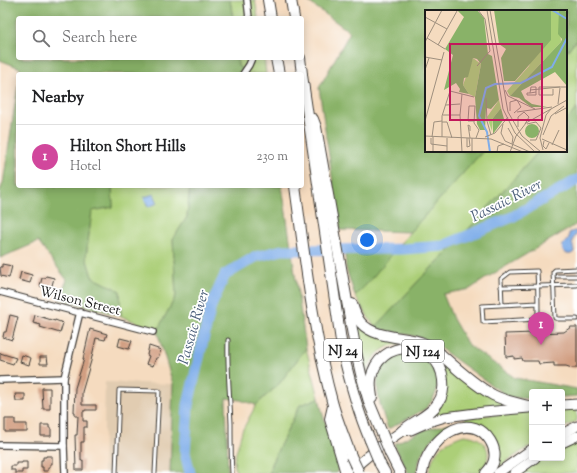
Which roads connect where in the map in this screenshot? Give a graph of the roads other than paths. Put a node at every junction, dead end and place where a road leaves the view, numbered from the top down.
1 (247, 0) edge
2 (268, 0) edge
3 (291, 0) edge
4 (249, 16) edge
5 (270, 16) edge
6 (294, 16) edge
7 (251, 60) edge
8 (276, 60) edge
9 (300, 60) edge
10 (244, 72) edge
11 (279, 72) edge
12 (302, 72) edge
13 (304, 90) edge
14 (295, 188) edge
15 (334, 257) junction
16 (577, 269) edge
17 (558, 276) dead end
18 (577, 276) edge
19 (554, 285) junction
20 (577, 285) edge
21 (538, 286) junction
22 (345, 287) junction
23 (501, 287) junction
24 (1, 295) edge
25 (538, 303) junction
26 (502, 305) junction
27 (80, 312) junction
28 (577, 319) edge
29 (153, 332) dead end
30 (228, 340) dead end
31 (64, 378) junction
32 (0, 380) edge
33 (577, 404) edge
34 (565, 405) edge
35 (333, 406) junction
36 (529, 406) edge
37 (529, 407) edge
38 (376, 417) junction
39 (577, 426) edge
40 (402, 431) junction
41 (565, 432) edge
42 (577, 436) edge
43 (565, 442) edge
44 (0, 445) edge
45 (64, 446) junction
46 (529, 451) edge
47 (531, 461) edge
48 (345, 469) edge
49 (382, 469) edge
50 (356, 471) edge
51 (65, 473) edge
52 (116, 473) edge
53 (155, 473) edge
54 (232, 473) edge
55 (400, 473) edge
56 (422, 473) edge
57 (486, 473) edge
58 (498, 473) edge
59 (514, 473) edge

1 - 4 street
2 - 5 highway
3 - 6 highway
7 - 10 street
8 - 11 highway
9 - 12 highway, NJ 24
13 - 15 highway, NJ 24
14 - 35 highway, NJ 24
15 - 22 highway
15 - 49 highway, NJ 24, bridge
16 - 19 lane
17 - 18 lane
19 - 20 lane
19 - 21 lane
19 - 28 lane
21 - 23 lane
21 - 23 lane
21 - 25 lane
22 - 36 highway
22 - 38 highway
23 - 26 lane
24 - 27 street, Wilson Street
25 - 26 lane
25 - 26 lane
27 - 29 street, Wilson Street
27 - 31 street
30 - 54 lane
31 - 32 street
31 - 45 street
33 - 34 main road
35 - 48 highway
35 - 50 highway, NJ 24, bridge
37 - 40 main road
38 - 40 highway, NJ 124
38 - 55 highway, NJ 124, bridge
39 - 41 main road
40 - 50 main road, NJ 124
42 - 43 main road
44 - 45 street
45 - 51 street
46 - 58 main road
47 - 59 main road
52 - 53 lane
56 - 57 highway

